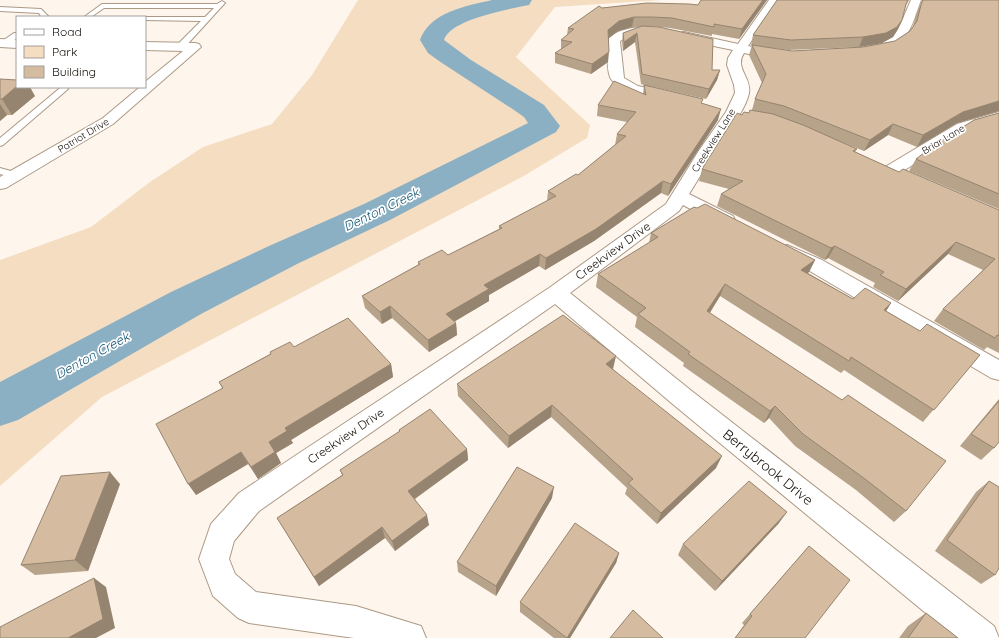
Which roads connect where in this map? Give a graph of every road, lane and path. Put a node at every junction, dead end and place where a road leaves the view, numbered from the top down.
1 (225, 0) edge
2 (774, 0) edge
3 (916, 0) edge
4 (219, 6) junction
5 (0, 9) edge
6 (45, 16) edge
7 (88, 16) edge
8 (146, 18) edge
9 (207, 19) junction
10 (16, 36) edge
11 (2, 44) edge
12 (16, 44) edge
13 (146, 46) edge
14 (180, 47) junction
15 (741, 48) junction
16 (859, 52) edge
17 (768, 54) edge
18 (66, 88) edge
19 (685, 101) edge
20 (999, 116) edge
21 (0, 143) edge
22 (876, 164) edge
23 (0, 171) edge
24 (891, 171) junction
25 (14, 175) junction
26 (905, 177) edge
27 (0, 184) edge
28 (679, 196) junction
29 (740, 227) edge
30 (774, 244) edge
31 (556, 293) junction
32 (999, 371) edge
33 (409, 638) edge
34 (982, 638) edge

1 - 4 lane
2 - 15 street, Creekview Lane
3 - 16 street
4 - 7 lane
4 - 9 lane
5 - 6 lane
8 - 9 lane
9 - 14 lane
10 - 11 lane
11 - 12 street
13 - 14 street, Patriot Drive
14 - 25 street, Patriot Drive
15 - 17 street
15 - 19 street
15 - 28 street, Creekview Lane
18 - 21 lane
20 - 24 street, Briar Lane
22 - 24 street
23 - 25 lane
24 - 26 street
25 - 27 street, Patriot Drive
28 - 29 street
28 - 31 street, Creekview Drive
30 - 32 street
31 - 33 street, Creekview Drive
31 - 34 street, Berrybrook Drive

